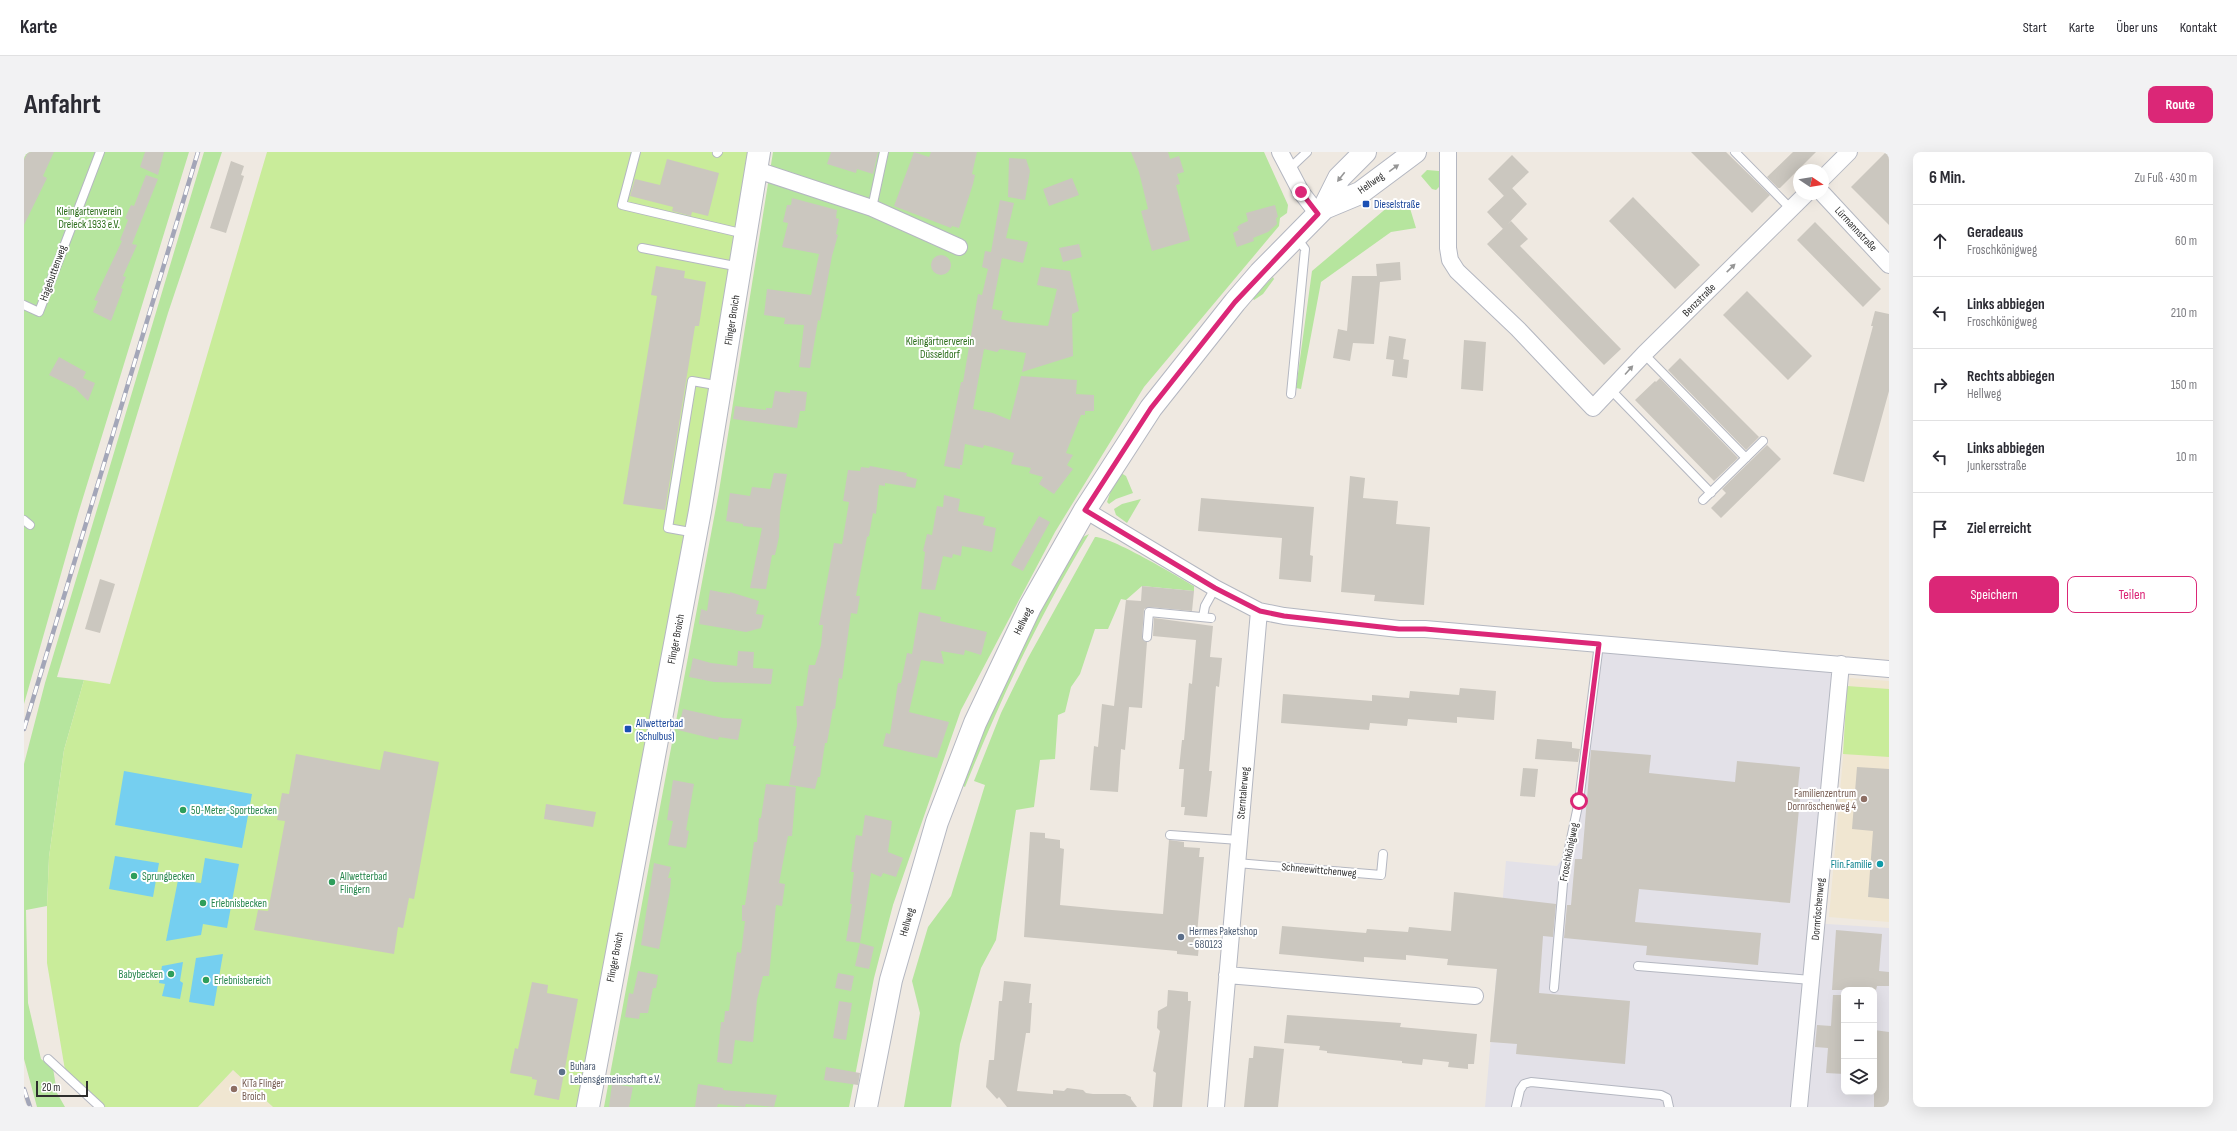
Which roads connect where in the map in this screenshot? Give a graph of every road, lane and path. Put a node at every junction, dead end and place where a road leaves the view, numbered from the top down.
1 (100, 152) edge
2 (636, 152) edge
3 (884, 152) edge
4 (1280, 152) edge
5 (1307, 152) edge
6 (1365, 152) edge
7 (1415, 152) edge
8 (1448, 152) edge
9 (1735, 152) edge
10 (1849, 152) edge
11 (758, 161) edge
12 (1289, 169) junction
13 (1829, 172) edge
14 (1800, 200) edge
15 (1829, 200) edge
16 (872, 208) junction
17 (1791, 209) junction
18 (1321, 211) junction
19 (746, 234) junction
20 (1296, 237) junction
21 (959, 247) dead end
22 (642, 248) dead end
23 (1889, 265) edge
24 (741, 267) junction
25 (24, 305) edge
26 (1644, 354) junction
27 (722, 386) junction
28 (1611, 390) junction
29 (1291, 394) dead end
30 (1763, 441) dead end
31 (1746, 458) junction
32 (1711, 492) junction
33 (1704, 500) dead end
34 (1085, 510) junction
35 (696, 533) junction
36 (1215, 588) junction
37 (1260, 611) junction
38 (1147, 637) dead end
39 (1599, 644) junction
40 (1841, 664) junction
41 (1889, 669) edge
42 (1170, 835) dead end
43 (1239, 840) junction
44 (1383, 854) dead end
45 (1237, 863) junction
46 (1638, 966) dead end
47 (1227, 975) junction
48 (1811, 980) junction
49 (1554, 988) dead end
50 (1476, 996) dead end
51 (48, 1059) dead end
52 (100, 1107) edge
53 (588, 1107) edge
54 (866, 1107) edge
55 (1216, 1107) edge
56 (1516, 1107) edge
57 (1669, 1107) edge
58 (1799, 1107) edge

1 - 25 lane, Hagebuttenweg
2 - 19 lane
3 - 16 lane
4 - 12 street
5 - 12 lane
6 -> 18 main road, Hellweg
18 -> 7 main road, Hellweg
8 - 28 street, Benzstraße
9 - 17 lane
10 - 13 street
11 - 16 street, Flinger Broich
11 - 19 main road, Flinger Broich
12 - 18 street
14 - 17 street, Benzstraße
15 - 23 street, Lürmannstraße
16 - 21 street, Flinger Broich
26 -> 17 street, Benzstraße
18 - 20 main road, Hellweg
19 - 24 main road, Flinger Broich
20 - 29 lane
20 - 34 main road, Hellweg
22 - 24 lane
24 - 27 main road, Flinger Broich
28 -> 26 street, Benzstraße
26 - 31 lane
27 - 35 main road, Flinger Broich
27 - 35 lane
28 - 32 lane
30 - 31 lane
31 - 32 lane
32 - 33 lane
34 - 36 street
34 - 54 main road, Hellweg
35 - 53 main road, Flinger Broich
36 - 37 street
36 - 38 lane
37 - 39 street
37 - 43 street, Sterntalerweg
39 - 40 street
39 - 49 lane, Froschkönigweg
40 - 41 street
40 - 48 street, Dornröschenweg
42 - 43 lane
43 - 45 street, Sterntalerweg
44 - 45 lane, Schneewittchenweg
45 - 47 street, Sterntalerweg
46 - 48 lane
47 - 50 street
47 - 55 street, Sterntalerweg
48 - 58 street, Dornröschenweg
51 - 52 lane
56 - 57 lane

